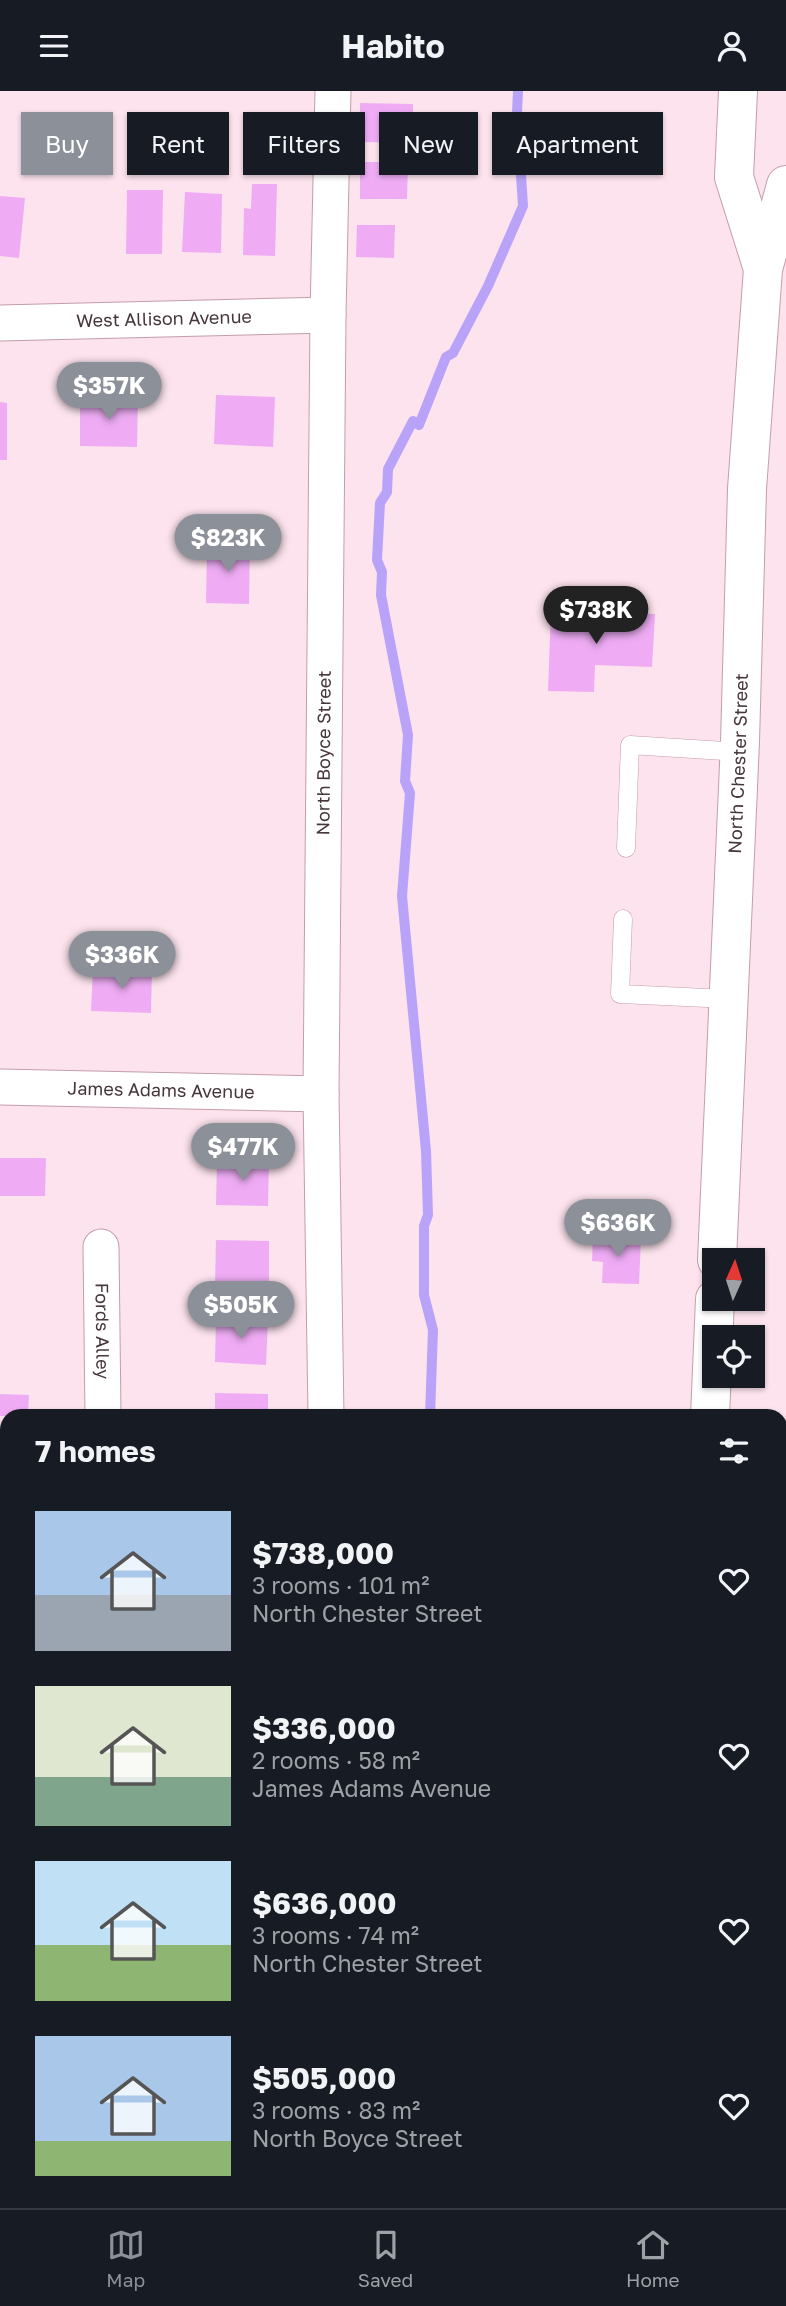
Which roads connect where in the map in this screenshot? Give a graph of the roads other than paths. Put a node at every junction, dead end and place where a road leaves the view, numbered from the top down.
1 (333, 91) edge
2 (738, 91) edge
3 (786, 185) edge
4 (775, 269) edge
5 (328, 315) junction
6 (0, 323) edge
7 (740, 751) junction
8 (625, 848) dead end
9 (623, 919) dead end
10 (729, 999) junction
11 (0, 1087) edge
12 (321, 1094) junction
13 (101, 1247) dead end
14 (718, 1248) edge
15 (714, 1311) edge
16 (103, 1409) edge
17 (326, 1409) edge
18 (710, 1409) edge

1 - 5 street, North Boyce Street
2 - 4 main road, North Chester Street
3 - 4 main road, North Chester Street
4 - 7 main road, North Chester Street
5 - 6 street, West Allison Avenue
5 - 12 street, North Boyce Street
7 - 8 lane
7 - 10 main road, North Chester Street
9 - 10 lane
10 - 14 main road, North Chester Street
11 - 12 street, James Adams Avenue
12 - 17 street, North Boyce Street
13 - 16 street, Fords Alley
15 - 18 main road

